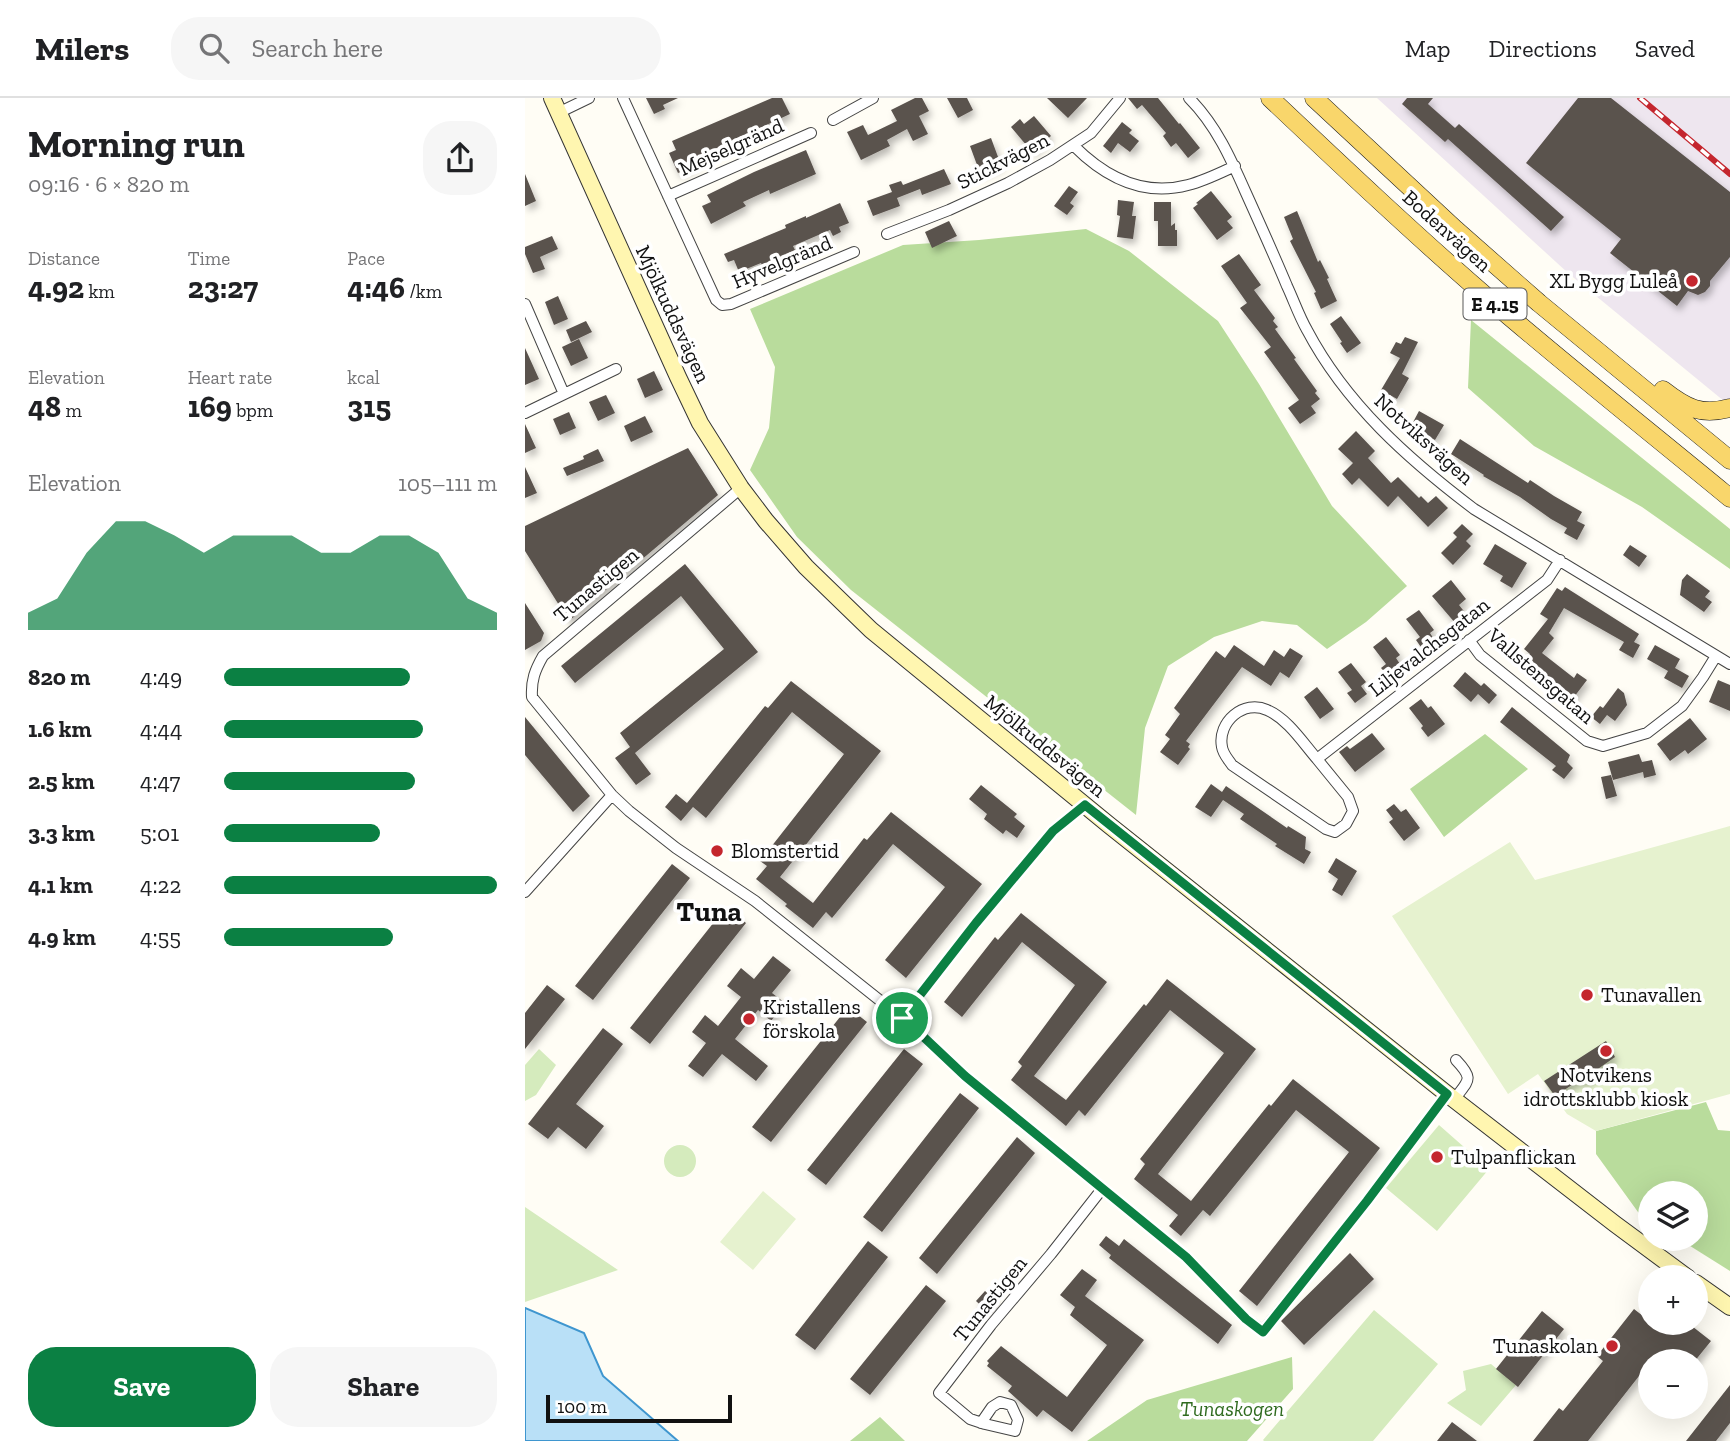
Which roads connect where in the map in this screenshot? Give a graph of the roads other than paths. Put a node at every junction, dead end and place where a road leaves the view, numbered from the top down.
1 (589, 98) edge
2 (623, 98) edge
3 (873, 98) edge
4 (1120, 98) edge
5 (1189, 98) edge
6 (1270, 98) edge
7 (1314, 98) edge
8 (555, 106) edge
9 (833, 120) dead end
10 (811, 133) dead end
11 (1074, 146) junction
12 (1234, 166) junction
13 (668, 196) junction
14 (887, 234) dead end
15 (854, 252) dead end
16 (525, 304) edge
17 (1602, 355) junction
18 (616, 369) dead end
19 (564, 394) junction
20 (1730, 408) edge
21 (525, 413) edge
22 (1730, 460) edge
23 (741, 488) junction
24 (1730, 498) edge
25 (1560, 561) junction
26 (1469, 640) junction
27 (1716, 656) junction
28 (1730, 664) edge
29 (1317, 759) junction
30 (612, 795) junction
31 (1085, 805) junction
32 (525, 892) edge
33 (902, 1018) junction
34 (1456, 1060) dead end
35 (1451, 1097) junction
36 (1102, 1189) junction
37 (1670, 1265) edge
38 (1708, 1291) edge
39 (1730, 1307) edge
40 (981, 1423) dead end

1 - 8 street
2 - 13 street
3 - 9 street
4 - 11 street, Stickvägen
5 - 12 street, Notviksvägen
6 - 24 main road, Bodenvägen / E 4.15
7 - 17 main road, Bodenvägen / E 4.15
8 - 23 street, Mjölkuddsvägen
10 - 13 street, Mejselgränd
11 - 12 street
11 - 14 street, Stickvägen
12 - 25 street, Notviksvägen
13 - 15 street, Hyvelgränd
16 - 19 street
17 - 20 main road
17 - 22 main road, Bodenvägen / E 4.15
18 - 19 street
19 - 21 street
23 - 30 street, Tunastigen
23 - 31 street, Mjölkuddsvägen
25 - 26 street, Liljevalchsgatan
25 - 27 street, Notviksvägen
26 - 27 street, Vallstensgatan
26 - 29 street, Liljevalchsgatan
27 - 28 street, Notviksvägen
29 - 29 street
30 - 32 street
30 - 33 street, Tunastigen
31 - 33 street
31 - 35 street, Mjölkuddsvägen
33 - 36 street, Tunastigen
34 - 35 street
35 - 36 street, Tunastigen
35 - 37 street, Mjölkuddsvägen
36 - 40 street, Tunastigen
38 - 39 street

